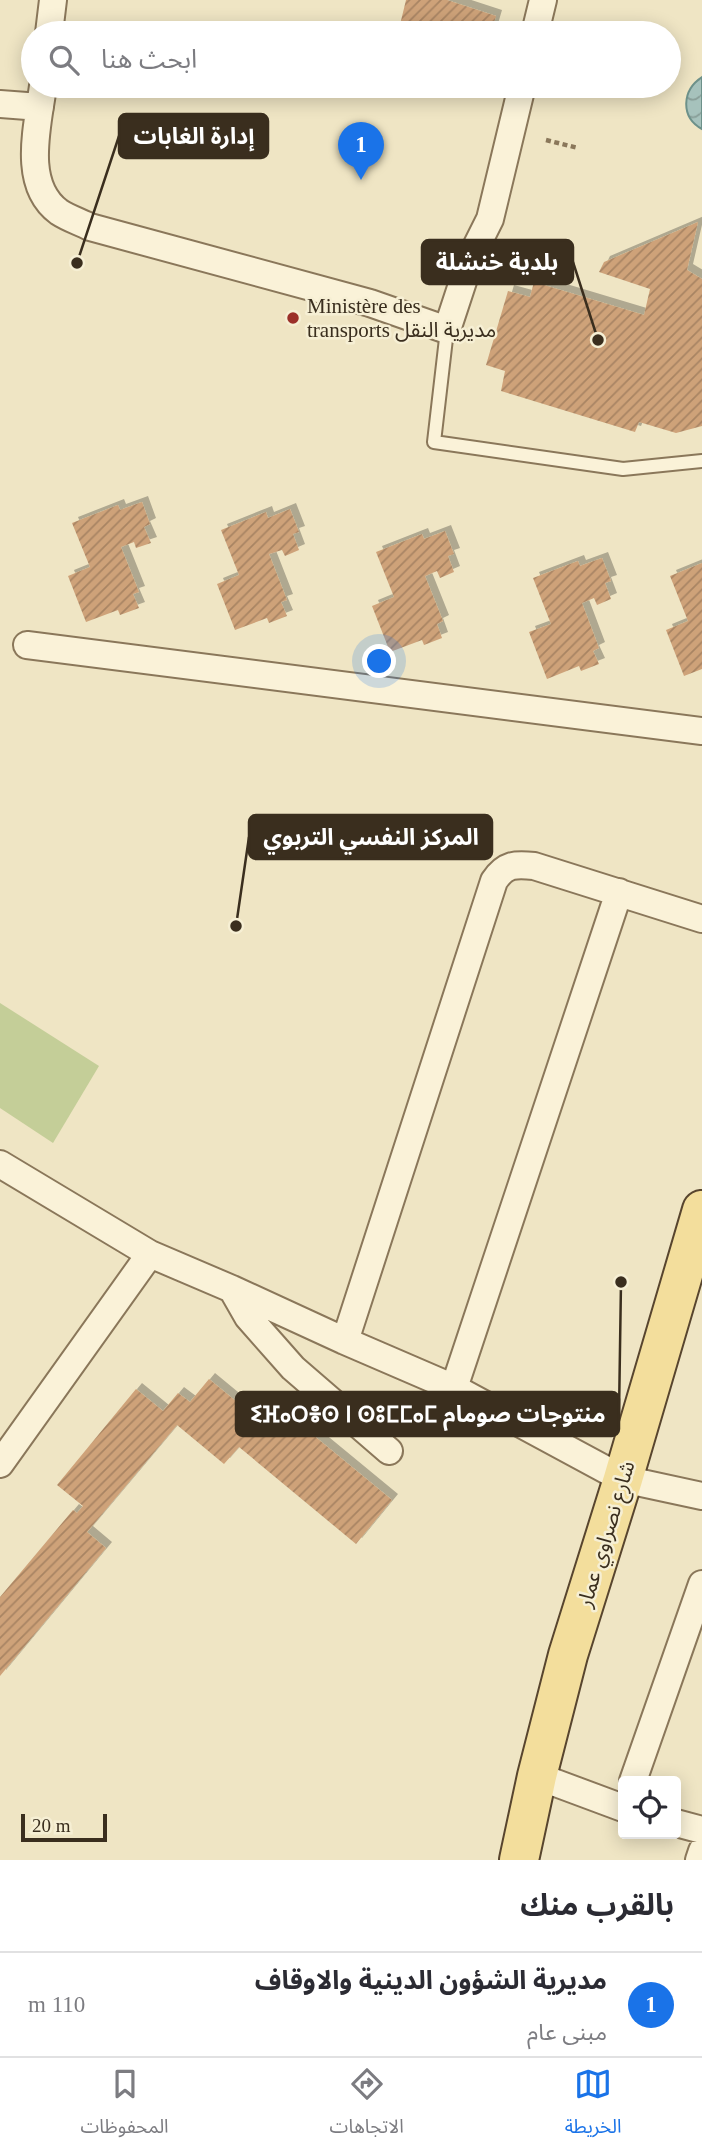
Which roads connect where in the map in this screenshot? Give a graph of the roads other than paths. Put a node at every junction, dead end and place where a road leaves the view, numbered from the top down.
1 (53, 0) edge
2 (543, 0) edge
3 (50, 21) edge
4 (538, 21) edge
5 (31, 98) edge
6 (41, 98) edge
7 (519, 98) edge
8 (0, 104) edge
9 (447, 330) junction
10 (702, 461) edge
11 (27, 645) dead end
12 (702, 731) edge
13 (619, 892) junction
14 (702, 919) edge
15 (0, 1164) edge
16 (702, 1210) edge
17 (150, 1254) junction
18 (232, 1289) junction
19 (345, 1341) junction
20 (454, 1388) junction
21 (389, 1451) dead end
22 (0, 1464) edge
23 (623, 1479) junction
24 (702, 1496) edge
25 (702, 1584) edge
26 (537, 1776) junction
27 (635, 1776) edge
28 (618, 1806) edge
29 (681, 1824) edge
30 (702, 1830) edge
31 (702, 1851) edge
32 (519, 1860) edge
33 (699, 1860) edge

1 - 3 street
2 - 4 street
5 - 8 street
6 - 9 street
7 - 9 street
9 - 10 lane
11 - 12 street
13 - 14 street
13 - 19 street
13 - 20 street
15 - 17 street
16 - 23 main road, شارع نصراوي عمار
17 - 18 street
17 - 22 street
18 - 19 street
18 - 21 street
19 - 20 street
20 - 23 street
23 - 24 street
23 - 26 main road, شارع نصراوي عمار
25 - 27 street
26 - 28 street
26 - 32 main road, شارع نصراوي عمار
29 - 30 street
31 - 33 street

